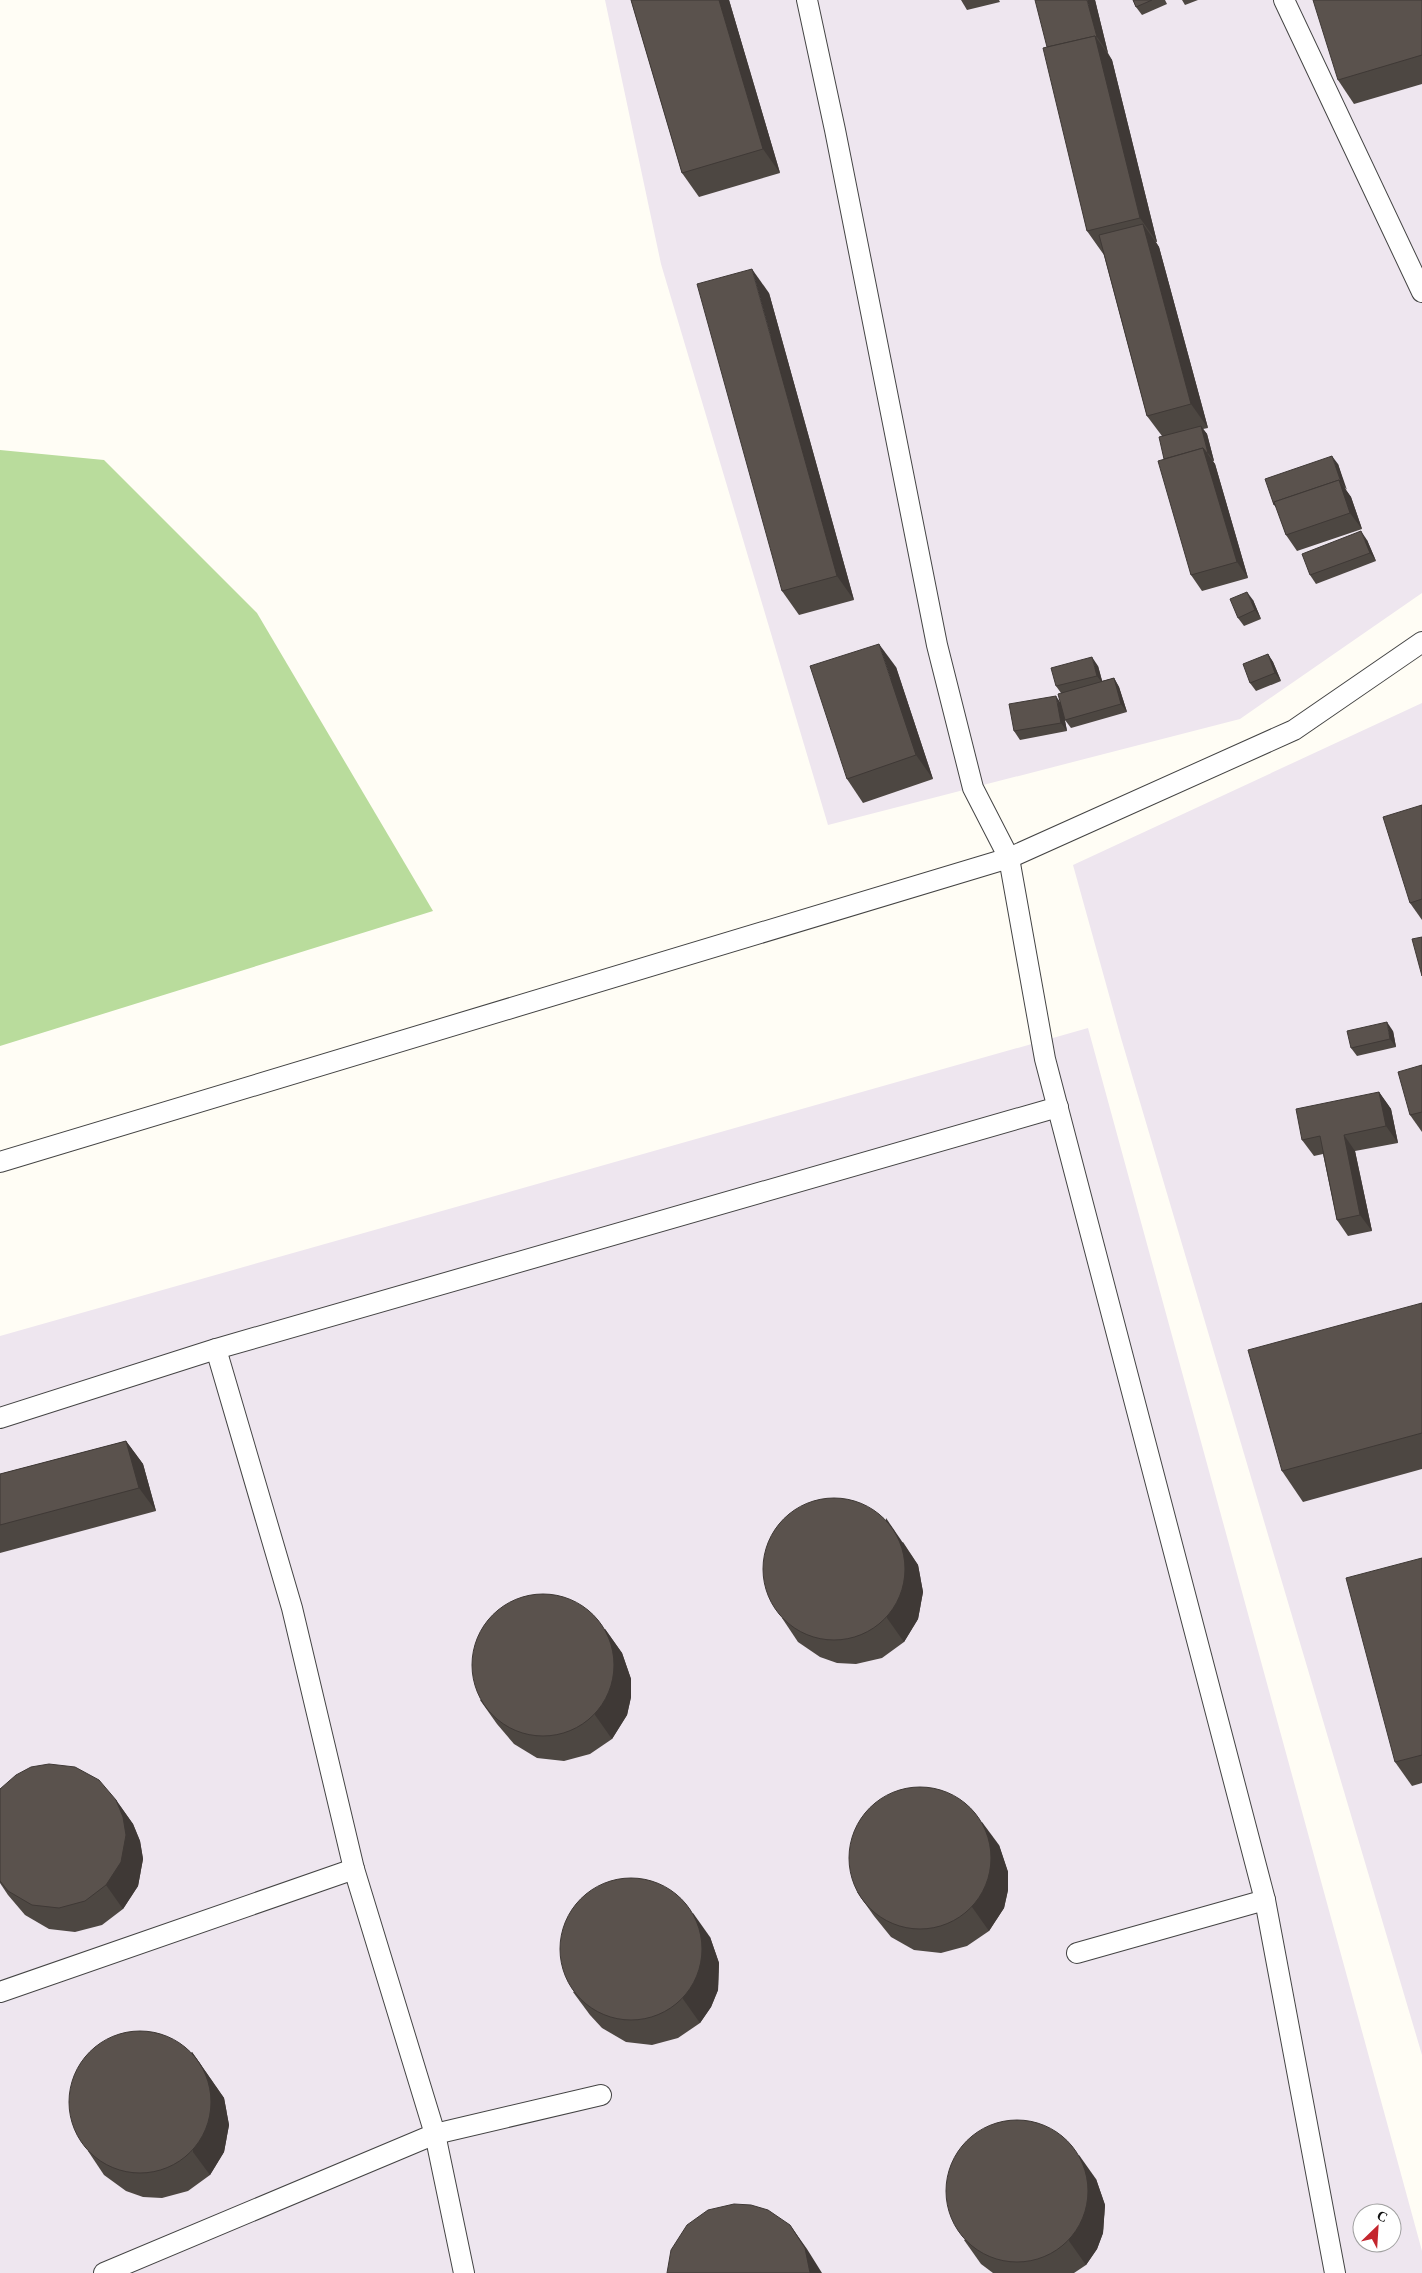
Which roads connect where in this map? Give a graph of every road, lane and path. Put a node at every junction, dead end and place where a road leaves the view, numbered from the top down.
1 (807, 0) edge
2 (1284, 0) edge
3 (1422, 292) edge
4 (1422, 642) edge
5 (1009, 858) junction
6 (1058, 1107) junction
7 (0, 1162) edge
8 (216, 1348) junction
9 (0, 1418) edge
10 (354, 1870) junction
11 (1265, 1900) junction
12 (1077, 1953) dead end
13 (0, 1992) edge
14 (601, 2095) dead end
15 (435, 2134) junction
16 (104, 2273) edge
17 (464, 2273) edge
18 (1335, 2273) edge

1 - 5 lane
2 - 3 lane
4 - 5 lane
5 - 6 lane
5 - 7 lane
6 - 8 lane
6 - 11 lane
8 - 9 lane
8 - 10 lane
10 - 13 lane
10 - 15 lane
11 - 12 lane
11 - 18 lane
14 - 15 lane
15 - 16 lane
15 - 17 lane

